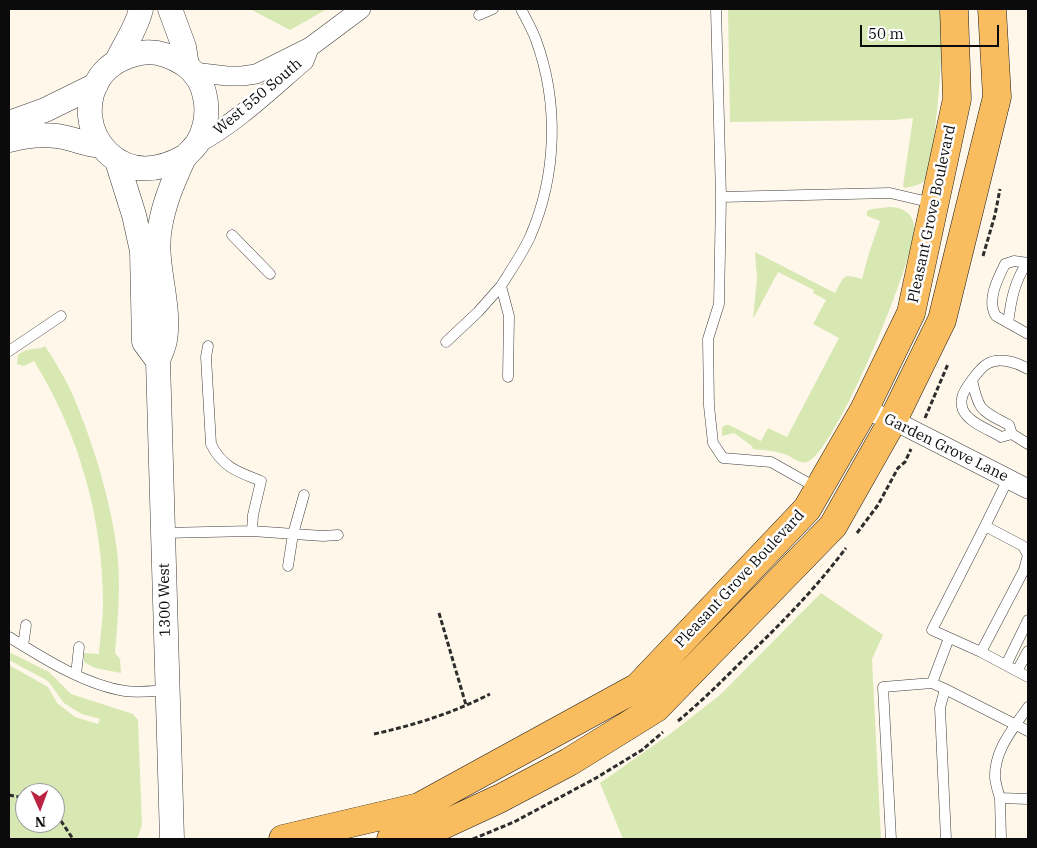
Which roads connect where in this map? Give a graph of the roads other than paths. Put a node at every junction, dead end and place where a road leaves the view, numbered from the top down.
1 (141, 9) edge
2 (170, 9) edge
3 (361, 9) edge
4 (493, 9) edge
5 (522, 9) edge
6 (716, 9) edge
7 (954, 9) edge
8 (992, 9) edge
9 (479, 15) dead end
10 (310, 47) junction
11 (117, 61) junction
12 (190, 69) junction
13 (96, 85) junction
14 (9, 123) edge
15 (9, 140) edge
16 (191, 150) junction
17 (109, 153) junction
18 (721, 197) junction
19 (934, 203) junction
20 (232, 235) dead end
21 (1028, 263) edge
22 (270, 274) dead end
23 (501, 286) junction
24 (61, 316) dead end
25 (1008, 323) junction
26 (1028, 334) edge
27 (446, 342) dead end
28 (208, 346) dead end
29 (9, 351) edge
30 (158, 361) junction
31 (1028, 369) edge
32 (508, 377) dead end
33 (972, 380) junction
34 (864, 410) junction
35 (893, 420) junction
36 (1012, 434) junction
37 (1028, 444) edge
38 (1008, 479) junction
39 (818, 489) junction
40 (1028, 489) edge
41 (304, 494) dead end
42 (985, 526) junction
43 (252, 531) junction
44 (163, 533) junction
45 (293, 534) junction
46 (338, 535) dead end
47 (288, 566) dead end
48 (1026, 570) edge
49 (1028, 620) edge
50 (26, 625) dead end
51 (9, 637) edge
52 (949, 638) junction
53 (23, 646) junction
54 (79, 647) dead end
55 (1028, 651) edge
56 (981, 652) junction
57 (1006, 665) junction
58 (1018, 671) junction
59 (76, 675) junction
60 (1028, 677) edge
61 (932, 683) junction
62 (945, 689) junction
63 (167, 690) junction
64 (1028, 707) edge
65 (1015, 724) junction
66 (1028, 731) edge
67 (1000, 798) junction
68 (1028, 798) edge
69 (172, 839) edge
70 (283, 839) edge
71 (390, 839) edge
72 (891, 839) edge
73 (946, 839) edge
74 (1001, 839) edge

1 - 11 street
2 - 12 street
3 - 10 street
4 - 9 lane
5 - 23 lane
6 - 18 lane
7 - 19 main road, Pleasant Grove Boulevard
8 - 35 main road, Pleasant Grove Boulevard
10 - 12 street, West 550 South
10 - 16 street, West 550 South
11 - 12 street
11 - 13 street
12 - 16 street
13 - 14 street
13 - 17 street
15 - 17 street
16 - 17 street
16 - 30 street
17 - 30 street
18 - 19 lane
18 - 39 lane
19 - 34 main road, Pleasant Grove Boulevard
20 - 22 lane
21 - 25 lane
21 - 25 lane
23 - 27 lane
23 - 32 lane
24 - 29 lane
25 - 26 lane
28 - 43 lane
30 - 44 street, 1300 West
31 - 33 lane
33 - 36 lane
33 - 36 lane
34 - 35 street, Garden Grove Lane
34 - 39 main road, Pleasant Grove Boulevard
35 - 38 street, Garden Grove Lane
35 - 71 main road, Pleasant Grove Boulevard
36 - 37 lane
38 - 40 street, Garden Grove Lane
38 - 42 lane
39 - 70 main road, Pleasant Grove Boulevard
41 - 45 lane
42 - 48 lane
42 - 52 lane
43 - 44 lane
43 - 45 lane
44 - 63 street, 1300 West
45 - 46 lane
45 - 47 lane
48 - 56 lane
49 - 57 lane
50 - 53 lane
51 - 53 lane
52 - 56 lane
52 - 61 lane
53 - 59 lane
54 - 59 lane
55 - 58 lane
56 - 57 lane
57 - 58 lane
58 - 60 lane
59 - 63 lane
61 - 62 lane
61 - 72 lane
62 - 65 lane
62 - 73 lane
63 - 69 street, 1300 West
64 - 65 lane
65 - 66 lane
65 - 67 lane
67 - 68 lane
67 - 74 lane

